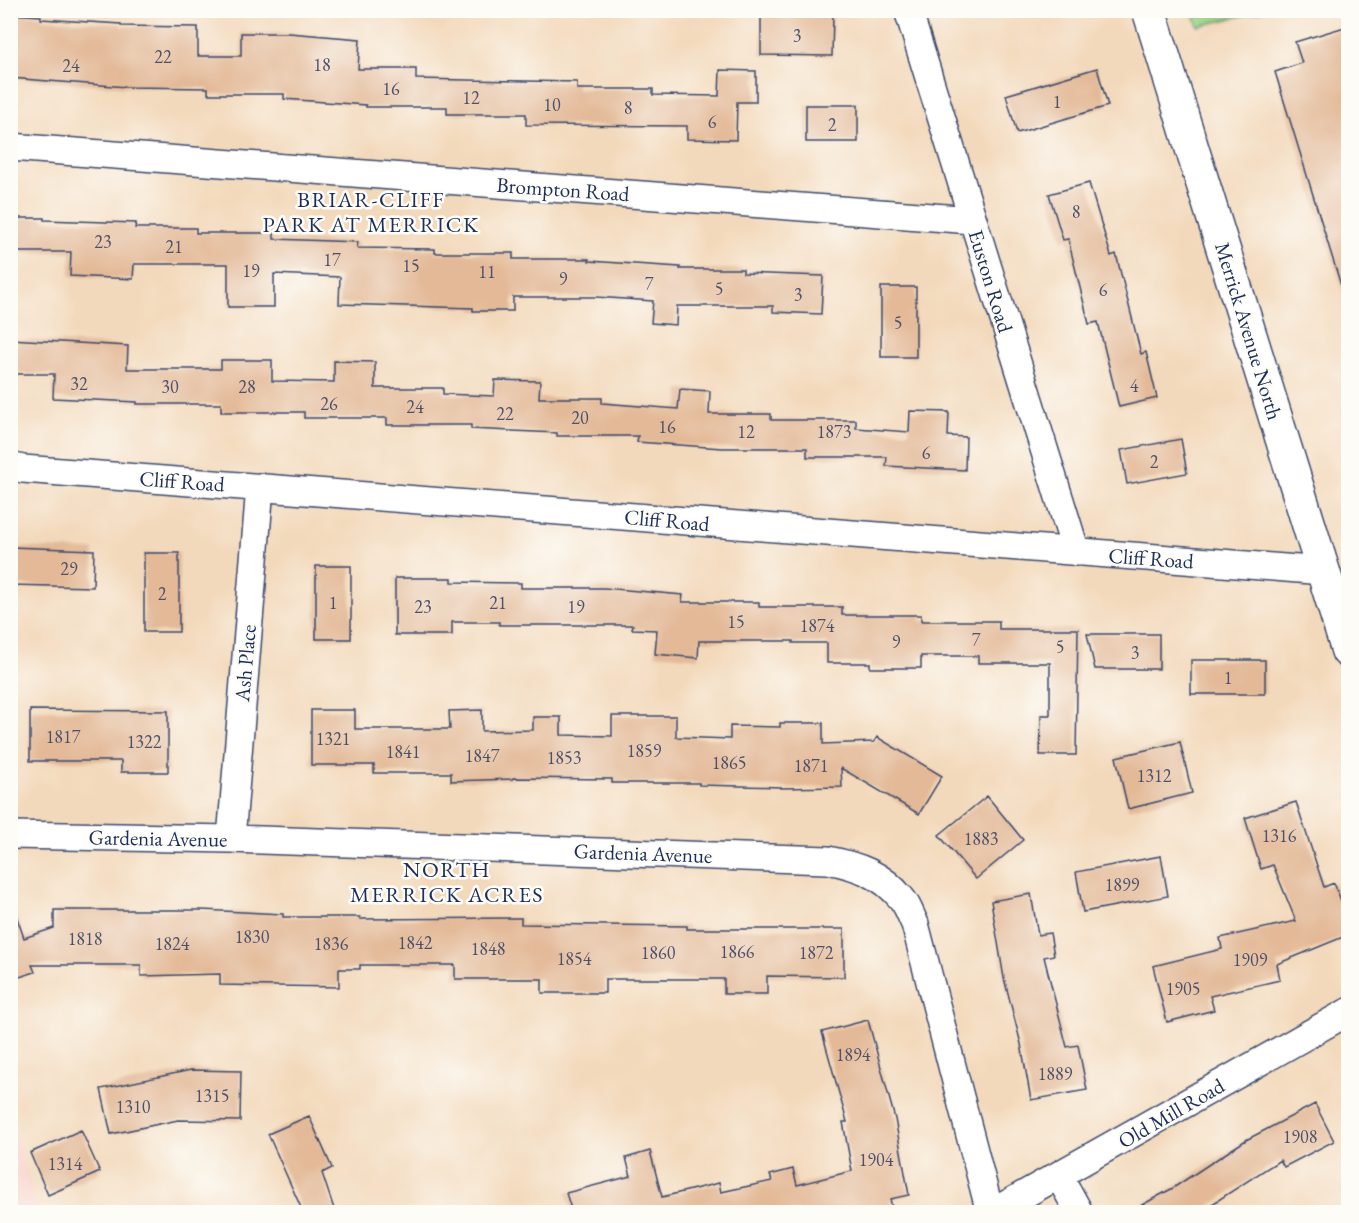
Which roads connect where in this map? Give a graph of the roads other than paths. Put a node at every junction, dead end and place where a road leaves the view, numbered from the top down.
1 (908, 10) edge
2 (1149, 10) edge
3 (10, 147) edge
4 (972, 220) junction
5 (10, 466) edge
6 (260, 487) junction
7 (1076, 552) junction
8 (1324, 571) junction
9 (1348, 651) edge
10 (10, 835) edge
11 (231, 839) junction
12 (1348, 1012) edge
13 (1059, 1176) junction
14 (992, 1212) edge
15 (1079, 1212) edge

1 - 4 street, Euston Road
2 - 8 main road, Merrick Avenue North
3 - 4 street, Brompton Road
4 - 7 street, Euston Road
5 - 6 street, Cliff Road
6 - 7 street, Cliff Road
6 - 11 street, Ash Place
7 - 8 street, Cliff Road
8 - 9 main road, Merrick Avenue North
10 - 11 street, Gardenia Avenue
11 - 14 street, Gardenia Avenue
12 - 13 street, Old Mill Road
13 - 14 street, Old Mill Road
13 - 15 street

